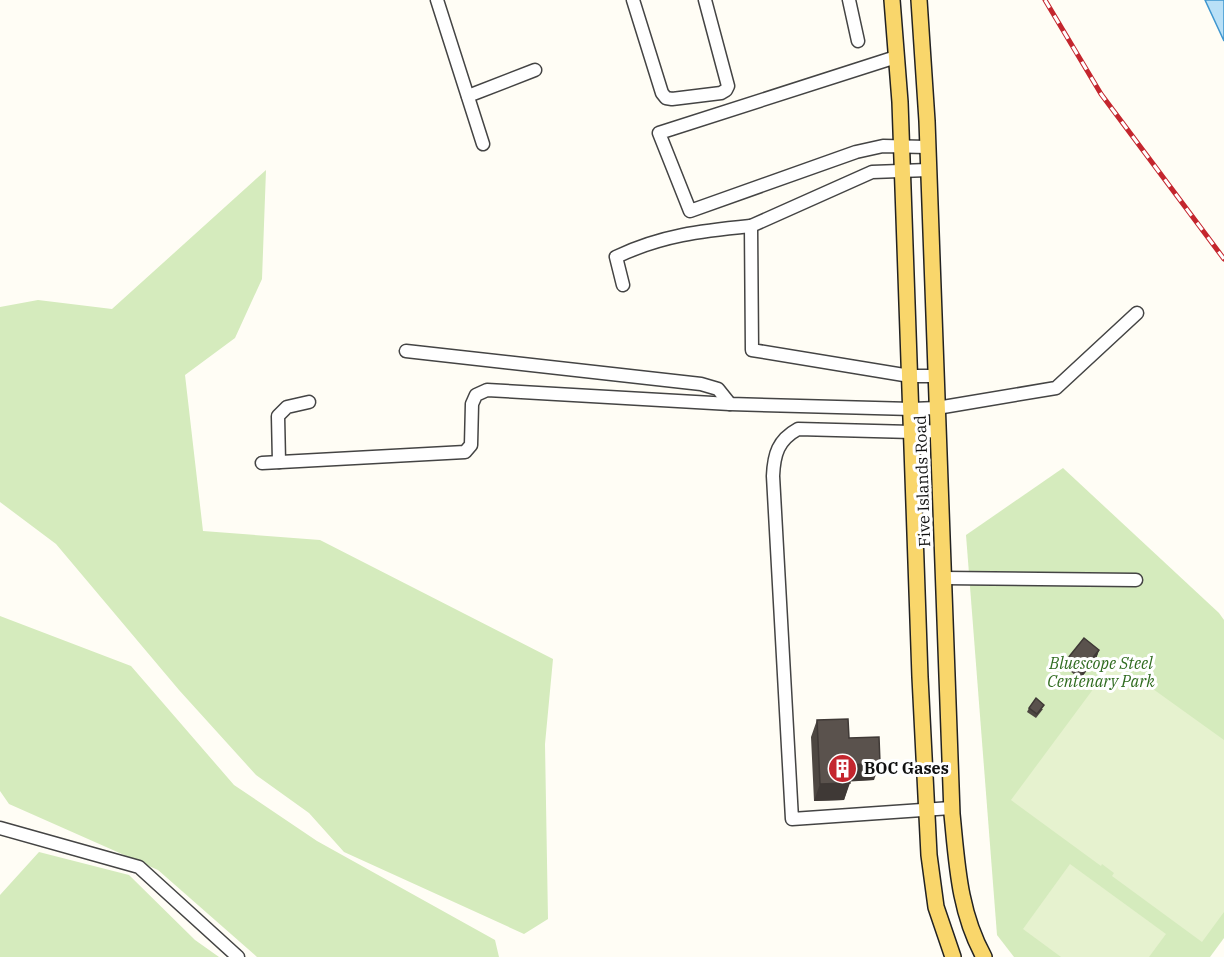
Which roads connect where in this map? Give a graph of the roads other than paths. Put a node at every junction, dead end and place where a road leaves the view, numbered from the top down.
1 (437, 0) edge
2 (633, 0) edge
3 (705, 0) edge
4 (849, 0) edge
5 (892, 0) edge
6 (918, 0) edge
7 (858, 41) dead end
8 (896, 57) junction
9 (535, 70) dead end
10 (468, 96) junction
11 (483, 144) dead end
12 (902, 147) junction
13 (927, 147) junction
14 (903, 170) junction
15 (928, 170) junction
16 (751, 226) junction
17 (623, 285) dead end
18 (1137, 313) dead end
19 (406, 351) dead end
20 (910, 376) junction
21 (936, 376) junction
22 (309, 402) dead end
23 (730, 404) junction
24 (937, 408) junction
25 (912, 410) junction
26 (938, 431) junction
27 (912, 432) junction
28 (279, 462) junction
29 (262, 463) dead end
30 (943, 578) junction
31 (1136, 580) dead end
32 (926, 808) junction
33 (951, 808) junction
34 (0, 828) edge
35 (238, 957) edge
36 (953, 957) edge
37 (984, 957) edge

1 - 10 street
2 - 3 street
4 - 7 street
5 - 8 main road, Five Islands Road
6 - 13 main road, Five Islands Road
8 - 12 main road, Five Islands Road
8 - 12 street
9 - 10 street
10 - 11 street
12 - 13 street
12 - 14 main road, Five Islands Road
13 - 15 main road, Five Islands Road
14 - 15 street
14 - 16 street
14 - 20 main road, Five Islands Road
15 - 21 main road, Five Islands Road
16 - 17 street
16 - 20 street
18 - 24 street
19 - 23 street
20 - 21 street
20 - 25 main road, Five Islands Road
21 - 24 main road, Five Islands Road
22 - 28 street
23 - 25 street
23 - 28 street
24 - 25 street
24 - 26 main road, Five Islands Road
25 - 27 main road, Five Islands Road
26 - 27 street
26 - 30 main road, Five Islands Road
27 - 32 main road, Five Islands Road
27 - 32 street
28 - 29 street
30 - 31 street
30 - 33 main road, Five Islands Road
32 - 33 street
32 - 36 main road, Five Islands Road
33 - 37 main road, Five Islands Road
34 - 35 street

